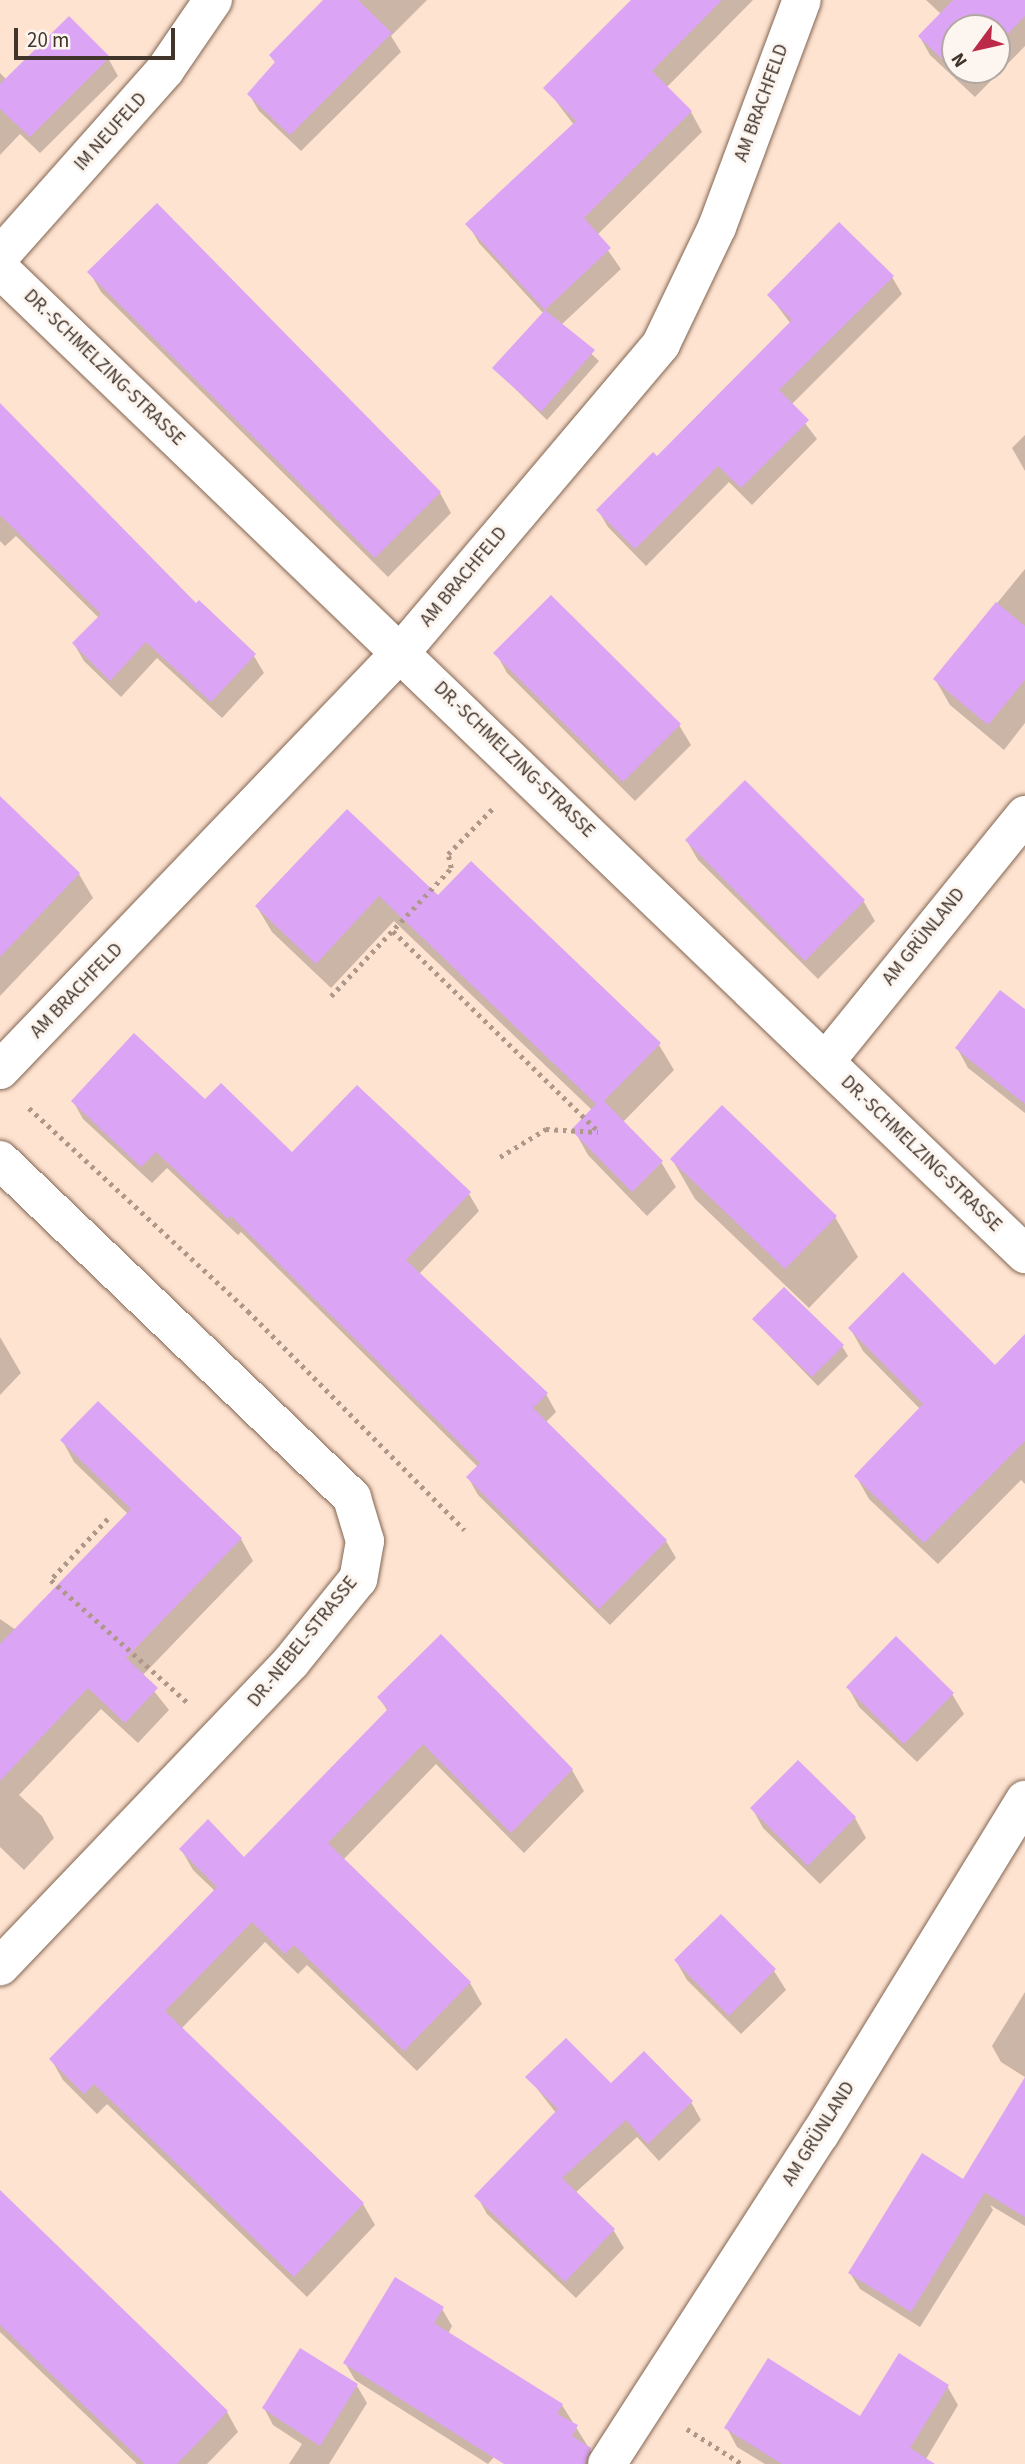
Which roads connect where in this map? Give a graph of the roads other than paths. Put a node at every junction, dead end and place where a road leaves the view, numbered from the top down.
1 (213, 0) edge
2 (802, 0) edge
3 (0, 257) edge
4 (0, 269) edge
5 (401, 652) junction
6 (1025, 815) edge
7 (825, 1062) junction
8 (10, 1085) edge
9 (0, 1160) edge
10 (1025, 1255) edge
11 (1025, 1800) edge
12 (0, 1966) edge
13 (607, 2464) edge

1 - 3 street, IM NEUFELD
2 - 5 street, AM BRACHFELD
4 - 5 street, DR.-SCHMELZING-STRASSE
5 - 7 street, DR.-SCHMELZING-STRASSE
5 - 8 street, AM BRACHFELD
6 - 7 street, AM GRÜNLAND
7 - 10 street, DR.-SCHMELZING-STRASSE
9 - 12 street, DR.-NEBEL-STRASSE
11 - 13 street, AM GRÜNLAND

